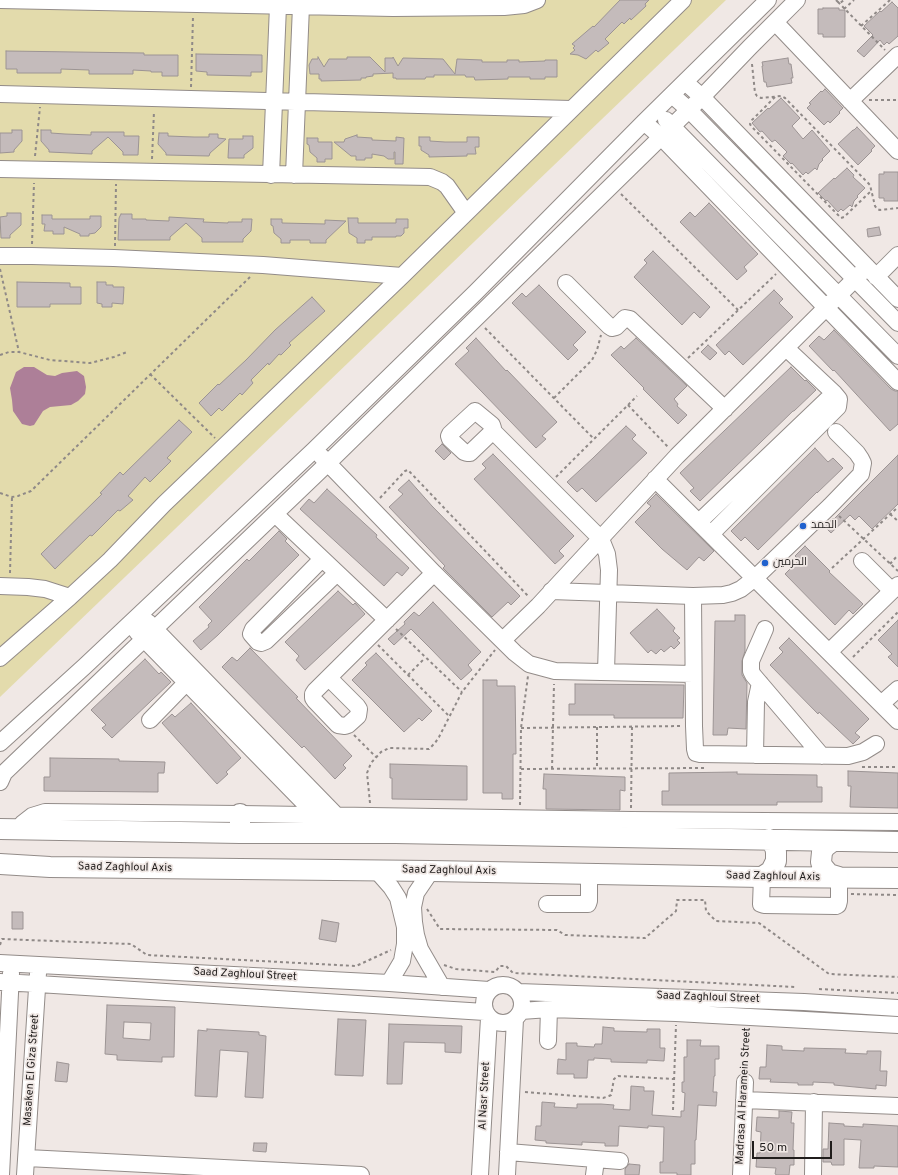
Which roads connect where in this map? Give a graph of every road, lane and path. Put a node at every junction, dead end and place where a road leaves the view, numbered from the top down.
1 (0, 0) edge
2 (537, 0) edge
3 (683, 0) edge
4 (768, 0) edge
5 (798, 0) edge
6 (836, 0) edge
7 (844, 0) edge
8 (854, 0) edge
9 (890, 0) edge
10 (218, 2) edge
11 (838, 2) junction
12 (193, 4) junction
13 (346, 4) edge
14 (278, 6) junction
15 (301, 6) junction
16 (844, 9) junction
17 (775, 22) junction
18 (861, 26) junction
19 (750, 47) junction
20 (896, 57) edge
21 (685, 82) junction
22 (0, 94) edge
23 (672, 95) junction
24 (702, 97) junction
25 (776, 97) junction
26 (154, 98) junction
27 (191, 99) junction
28 (850, 100) junction
29 (898, 100) edge
30 (274, 101) junction
31 (297, 102) junction
32 (571, 109) junction
33 (689, 110) junction
34 (656, 111) junction
35 (644, 122) junction
36 (673, 126) junction
37 (661, 137) junction
38 (898, 151) edge
39 (0, 169) edge
40 (116, 171) junction
41 (152, 172) junction
42 (271, 175) junction
43 (294, 175) junction
44 (612, 185) junction
45 (872, 191) junction
46 (898, 208) edge
47 (466, 213) junction
48 (898, 255) edge
49 (0, 256) edge
50 (114, 258) junction
51 (263, 265) junction
52 (786, 265) junction
53 (0, 268) edge
54 (872, 272) junction
55 (402, 276) junction
56 (855, 280) junction
57 (566, 283) dead end
58 (838, 296) junction
59 (898, 299) edge
60 (827, 308) junction
61 (738, 310) junction
62 (476, 318) junction
63 (602, 319) junction
64 (898, 323) edge
65 (786, 348) junction
66 (19, 352) junction
67 (127, 352) dead end
68 (0, 355) edge
69 (898, 356) edge
70 (680, 366) junction
71 (150, 374) junction
72 (898, 382) edge
73 (834, 393) junction
74 (637, 396) dead end
75 (554, 398) junction
76 (628, 405) junction
77 (725, 409) junction
78 (493, 431) dead end
79 (836, 432) dead end
80 (594, 439) junction
81 (224, 447) junction
82 (314, 450) junction
83 (677, 456) junction
84 (328, 463) junction
85 (655, 479) junction
86 (547, 486) junction
87 (0, 493) edge
88 (12, 497) junction
89 (830, 506) junction
90 (898, 507) edge
91 (371, 508) junction
92 (275, 514) junction
93 (890, 514) junction
94 (898, 521) edge
95 (699, 522) junction
96 (711, 534) junction
97 (601, 539) junction
98 (863, 539) junction
99 (898, 555) edge
100 (322, 559) junction
101 (862, 561) dead end
102 (890, 564) junction
103 (832, 568) dead end
104 (898, 571) edge
105 (337, 573) junction
106 (434, 573) junction
107 (755, 578) junction
108 (5, 586) edge
109 (895, 588) edge
110 (551, 591) junction
111 (608, 593) junction
112 (693, 596) junction
113 (70, 597) junction
114 (282, 599) junction
115 (538, 606) junction
116 (296, 612) junction
117 (898, 612) edge
118 (135, 619) junction
119 (387, 620) junction
120 (765, 629) dead end
121 (149, 634) junction
122 (370, 637) junction
123 (503, 640) junction
124 (829, 652) junction
125 (0, 658) edge
126 (425, 658) junction
127 (529, 664) junction
128 (843, 666) junction
129 (555, 671) junction
130 (606, 672) junction
131 (694, 674) junction
132 (408, 675) junction
133 (329, 678) junction
134 (186, 683) junction
135 (760, 683) junction
136 (898, 689) edge
137 (462, 692) junction
138 (881, 704) junction
139 (449, 716) junction
140 (150, 720) dead end
141 (898, 721) edge
142 (345, 726) junction
143 (694, 726) junction
144 (552, 727) junction
145 (597, 727) junction
146 (632, 727) junction
147 (522, 728) junction
148 (0, 743) edge
149 (876, 744) dead end
150 (755, 755) junction
151 (822, 756) junction
152 (376, 757) junction
153 (552, 769) dead end
154 (597, 769) dead end
155 (1, 775) edge
156 (316, 815) junction
157 (337, 816) junction
158 (371, 816) junction
159 (520, 818) junction
160 (631, 820) junction
161 (898, 822) edge
162 (240, 823) junction
163 (395, 825) junction
164 (5, 827) edge
165 (769, 839) junction
166 (833, 841) junction
167 (898, 842) edge
168 (0, 864) edge
169 (376, 870) junction
170 (431, 870) junction
171 (589, 874) junction
172 (762, 877) junction
173 (898, 878) edge
174 (839, 886) junction
175 (416, 893) junction
176 (898, 895) edge
177 (547, 904) dead end
178 (405, 944) junction
179 (0, 945) edge
180 (439, 962) dead end
181 (6, 963) edge
182 (39, 964) junction
183 (898, 977) edge
184 (5, 982) edge
185 (390, 983) junction
186 (38, 984) junction
187 (442, 986) junction
188 (796, 987) dead end
189 (819, 989) dead end
190 (489, 990) junction
191 (518, 992) junction
192 (898, 993) edge
193 (898, 1008) edge
194 (549, 1009) junction
195 (676, 1014) junction
196 (487, 1015) junction
197 (518, 1015) junction
198 (748, 1017) junction
199 (898, 1025) edge
200 (548, 1041) dead end
201 (674, 1079) junction
202 (745, 1082) joint
203 (512, 1091) junction
204 (744, 1100) junction
205 (814, 1102) junction
206 (898, 1106) edge
207 (673, 1110) dead end
208 (508, 1152) junction
209 (26, 1158) junction
210 (620, 1161) dead end
211 (595, 1167) edge
212 (142, 1169) edge
213 (263, 1173) edge
214 (340, 1174) edge
215 (1, 1175) edge
216 (25, 1175) edge
217 (360, 1175) edge
218 (480, 1175) edge
219 (507, 1175) edge
220 (741, 1175) edge
221 (813, 1175) edge

1 - 12 street
2 - 13 street
3 - 32 street
4 - 21 street
5 - 17 street
6 - 11 path
7 - 11 path
8 - 16 path
9 - 18 path
10 - 12 street
10 - 14 street
11 - 16 path
12 - 27 path
13 - 15 street
14 - 15 street
14 - 30 street
15 - 31 street
16 - 18 path
17 - 19 street
17 - 28 street
18 - 20 path
19 - 24 street
19 - 25 path
20 - 28 street
21 - 23 street
21 - 24 street
22 - 26 street
23 - 33 street
23 - 34 street
24 - 33 street
24 - 54 street
25 - 45 path
25 - 45 path
26 - 27 street
26 - 41 path
27 - 30 street
28 - 29 path
28 - 38 street
30 - 31 street
30 - 42 street
31 - 32 street
31 - 43 street
32 - 47 street
33 - 36 street
33 - 56 street
34 - 35 street
34 - 36 street
35 - 37 street
35 - 82 street
36 - 37 street
36 - 58 street
37 - 44 street
37 - 52 street
39 - 40 street
40 - 41 street
40 - 50 path
41 - 42 street
42 - 43 street
43 - 47 street
44 - 61 path
44 - 62 street
45 - 46 path
47 - 55 street
48 - 54 street
49 - 50 street
50 - 51 street
51 - 55 street
51 - 71 path
52 - 60 street
52 - 61 path
53 - 66 path
54 - 56 street
54 - 59 street
55 - 81 street
56 - 58 street
56 - 64 street
57 - 63 street
58 - 60 street
58 - 69 street
60 - 65 street
60 - 72 street
61 - 70 path
62 - 75 path
62 - 84 street
63 - 70 street
63 - 75 path
65 - 73 street
65 - 77 street
66 - 67 path
66 - 68 path
70 - 77 street
71 - 81 path
71 - 88 path
73 - 95 street
73 - 96 street
74 - 76 path
75 - 80 path
76 - 80 path
76 - 83 path
77 - 83 street
78 - 86 street
79 - 89 street
80 - 86 path
81 - 113 street
82 - 84 street
82 - 118 street
83 - 85 street
84 - 91 street
84 - 92 street
85 - 95 street
85 - 97 street
86 - 97 street
87 - 88 path
88 - 108 path
89 - 98 path
89 - 107 street
90 - 93 path
91 - 106 street
91 - 115 path
92 - 100 street
92 - 121 street
93 - 94 path
93 - 98 path
95 - 96 street
96 - 107 street
97 - 110 street
97 - 111 street
98 - 102 path
98 - 103 path
99 - 102 path
100 - 105 street
100 - 114 street
101 - 109 street
102 - 104 path
105 - 116 street
105 - 119 street
106 - 119 street
106 - 123 street
107 - 112 street
107 - 124 street
108 - 113 street
109 - 124 street
110 - 111 street
110 - 115 street
111 - 112 street
111 - 130 street
112 - 131 street
113 - 125 street
114 - 116 street
114 - 116 street
115 - 123 street
117 - 128 path
118 - 121 street
118 - 148 street
119 - 122 street
119 - 126 path
120 - 135 street
121 - 134 street
121 - 155 street
121 - 157 street
122 - 132 path
122 - 133 street
123 - 127 street
123 - 137 path
124 - 128 street
126 - 132 path
126 - 137 path
127 - 129 street
127 - 147 path
128 - 138 street
129 - 130 street
129 - 144 path
130 - 131 street
131 - 143 street
132 - 139 path
133 - 142 street
133 - 142 street
134 - 140 street
134 - 156 street
135 - 150 street
135 - 151 street
136 - 138 street
137 - 139 path
138 - 141 street
139 - 152 path
142 - 152 path
143 - 146 path
143 - 150 street
144 - 145 path
144 - 147 path
144 - 153 path
145 - 146 path
145 - 154 path
146 - 160 path
147 - 159 path
149 - 151 street
150 - 151 street
152 - 158 path
156 - 157 street
156 - 162 street
157 - 158 street
158 - 163 street
159 - 160 street
159 - 163 street
160 - 161 street
162 - 163 main road
162 - 164 main road
163 - 165 main road
165 - 166 main road
165 - 172 main road
166 - 167 main road
166 - 174 main road
168 - 169 main road, Saad Zaghloul Axis
169 - 170 main road, Saad Zaghloul Axis
169 - 178 street
170 - 171 main road, Saad Zaghloul Axis
170 - 175 street
171 - 172 main road, Saad Zaghloul Axis
171 - 177 street
172 - 174 main road, Saad Zaghloul Axis
172 - 174 street
173 - 174 main road, Saad Zaghloul Axis
174 - 176 path
175 - 183 path
175 - 187 street
178 - 179 path
178 - 185 street
180 - 188 path
181 - 182 street, Saad Zaghloul Street
181 - 184 street
182 - 185 street, Saad Zaghloul Street
182 - 186 street, Masaken El Giza Street
184 - 186 street, Saad Zaghloul Street
184 - 215 street
185 - 187 street, Saad Zaghloul Street
186 - 196 street, Saad Zaghloul Street
186 - 209 street, Masaken El Giza Street
187 - 190 street, Saad Zaghloul Street
189 - 192 path
190 - 191 street
190 - 196 street
191 - 193 street, Saad Zaghloul Street
191 - 197 street
194 - 195 street, Saad Zaghloul Street
194 - 197 street, Saad Zaghloul Street
194 - 200 street
195 - 198 street, Saad Zaghloul Street
195 - 201 path
196 - 197 street
196 - 218 street, Al Nasr Street
197 - 203 street
198 - 199 street, Saad Zaghloul Street
198 - 202 path, Madrasa Al Haramein Street
201 - 203 path
201 - 207 path
202 - 204 street, Madrasa Al Haramein Street
203 - 208 street
204 - 205 street
204 - 220 street, Madrasa Al Haramein Street
205 - 206 street
205 - 221 street
208 - 211 street
208 - 219 street
209 - 212 street
209 - 216 street, Masaken El Giza Street
210 - 211 street
212 - 213 street
213 - 214 street
214 - 217 street

